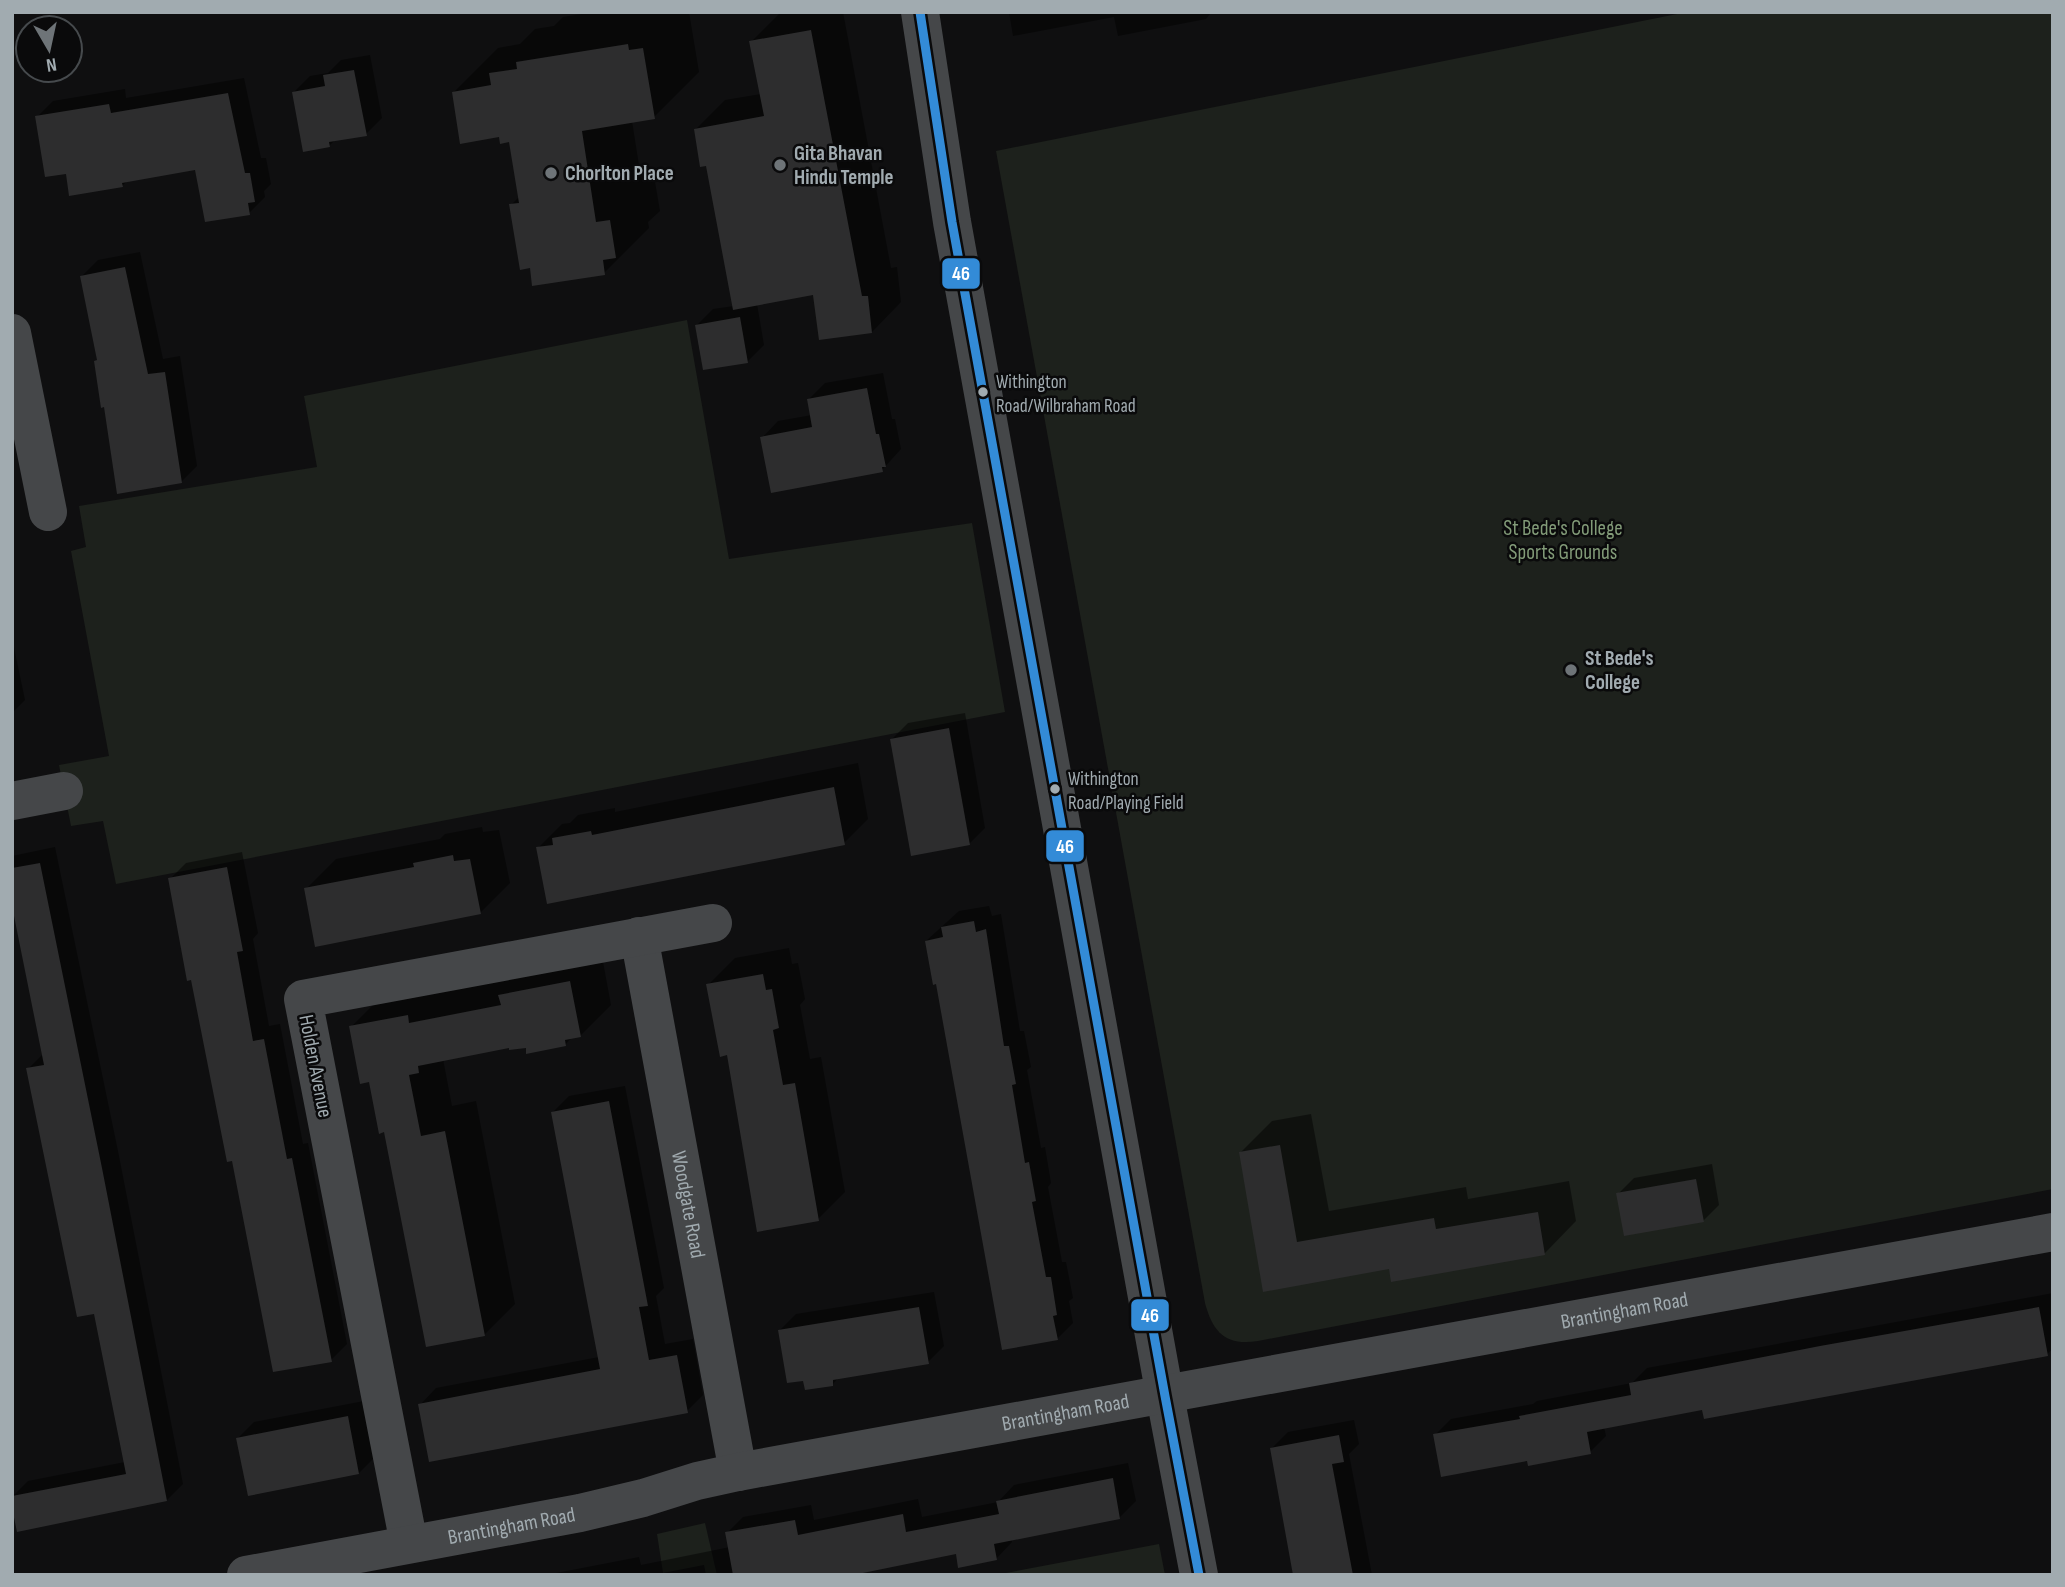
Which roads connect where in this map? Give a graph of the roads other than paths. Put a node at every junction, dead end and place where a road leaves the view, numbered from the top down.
1 (920, 12) edge
2 (12, 333) edge
3 (48, 512) dead end
4 (64, 791) dead end
5 (12, 801) edge
6 (713, 923) dead end
7 (639, 936) junction
8 (2053, 1232) edge
9 (1165, 1395) junction
10 (737, 1472) junction
11 (408, 1544) junction
12 (248, 1575) edge
13 (1199, 1575) edge

1 - 9 street
2 - 3 street
4 - 5 street
6 - 7 street, Holden Avenue
7 - 10 street, Woodgate Road
7 - 11 street, Holden Avenue
8 - 9 street, Brantingham Road
9 - 10 street, Brantingham Road
9 - 13 street
10 - 11 street, Brantingham Road
11 - 12 street, Brantingham Road

